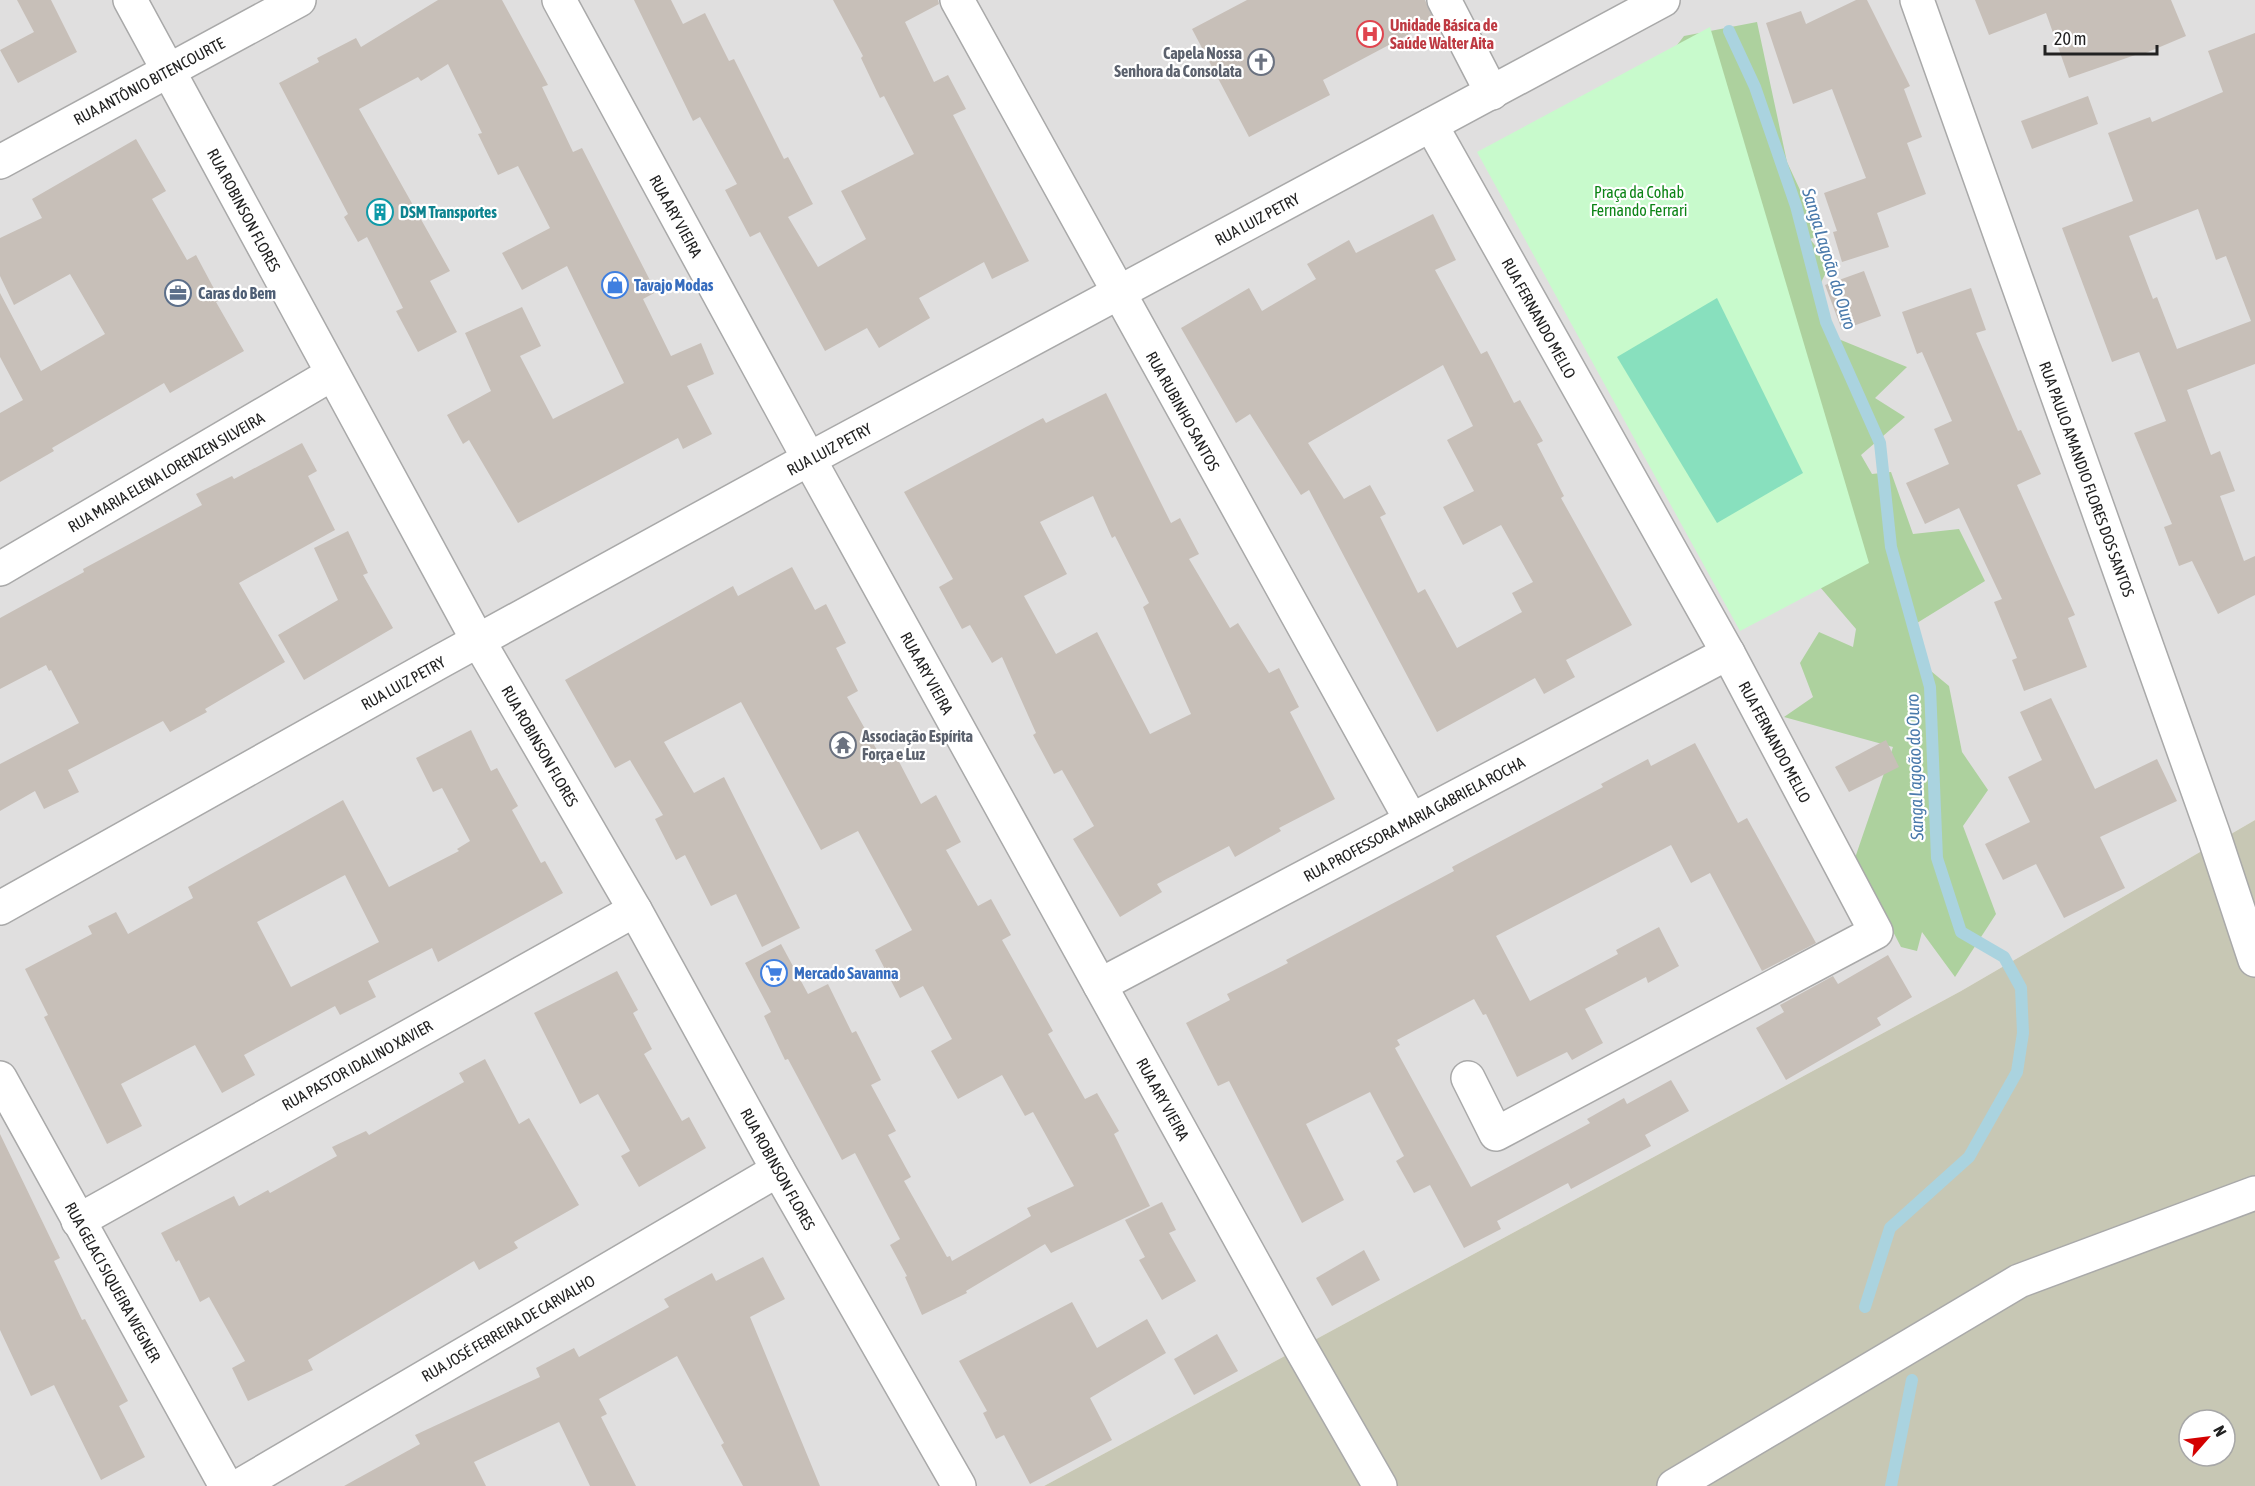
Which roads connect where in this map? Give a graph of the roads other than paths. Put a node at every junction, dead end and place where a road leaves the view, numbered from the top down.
1 (130, 0) edge
2 (299, 0) edge
3 (560, 0) edge
4 (957, 0) edge
5 (1444, 0) edge
6 (1663, 0) edge
7 (1917, 0) edge
8 (169, 69) junction
9 (1491, 93) junction
10 (1431, 125) junction
11 (0, 162) edge
12 (1118, 293) junction
13 (332, 374) junction
14 (809, 459) junction
15 (0, 569) edge
16 (479, 640) junction
17 (1728, 653) junction
18 (1411, 820) junction
19 (0, 908) edge
20 (635, 909) junction
21 (2255, 960) edge
22 (1100, 985) junction
23 (0, 1078) edge
24 (1468, 1078) dead end
25 (778, 1170) junction
26 (2255, 1193) edge
27 (78, 1221) junction
28 (226, 1486) edge
29 (239, 1486) edge
30 (959, 1486) edge
31 (1380, 1486) edge
32 (1674, 1486) edge

1 - 8 street, RUA ROBINSON FLORES
2 - 8 street, RUA ANTÔNIO BITENCOURTE
3 - 14 street, RUA ARY VIEIRA
4 - 12 street, RUA RUBINHO SANTOS
5 - 9 street
6 - 9 street, RUA LUIZ PETRY
7 - 21 street, RUA PAULO AMANDIO FLORES DOS SANTOS
8 - 11 street, RUA ANTÔNIO BITENCOURTE
8 - 13 street, RUA ROBINSON FLORES
9 - 10 street, RUA LUIZ PETRY
10 - 12 street, RUA LUIZ PETRY
10 - 17 street, RUA FERNANDO MELLO
12 - 14 street, RUA LUIZ PETRY
12 - 18 street, RUA RUBINHO SANTOS
13 - 15 street, RUA MARIA ELENA LORENZEN SILVEIRA
13 - 16 street, RUA ROBINSON FLORES
14 - 16 street, RUA LUIZ PETRY
14 - 22 street, RUA ARY VIEIRA
16 - 19 street, RUA LUIZ PETRY
16 - 20 street, RUA ROBINSON FLORES
17 - 18 street, RUA PROFESSORA MARIA GABRIELA ROCHA
17 - 24 street, RUA FERNANDO MELLO
18 - 22 street, RUA PROFESSORA MARIA GABRIELA ROCHA
20 - 25 street, RUA ROBINSON FLORES
20 - 27 street, RUA PASTOR IDALINO XAVIER
22 - 31 street, RUA ARY VIEIRA
23 - 27 street, RUA GELACI SIQUEIRA WEGNER
25 - 29 street, RUA JOSÉ FERREIRA DE CARVALHO
25 - 30 street, RUA ROBINSON FLORES
26 - 32 street
27 - 28 street, RUA GELACI SIQUEIRA WEGNER

